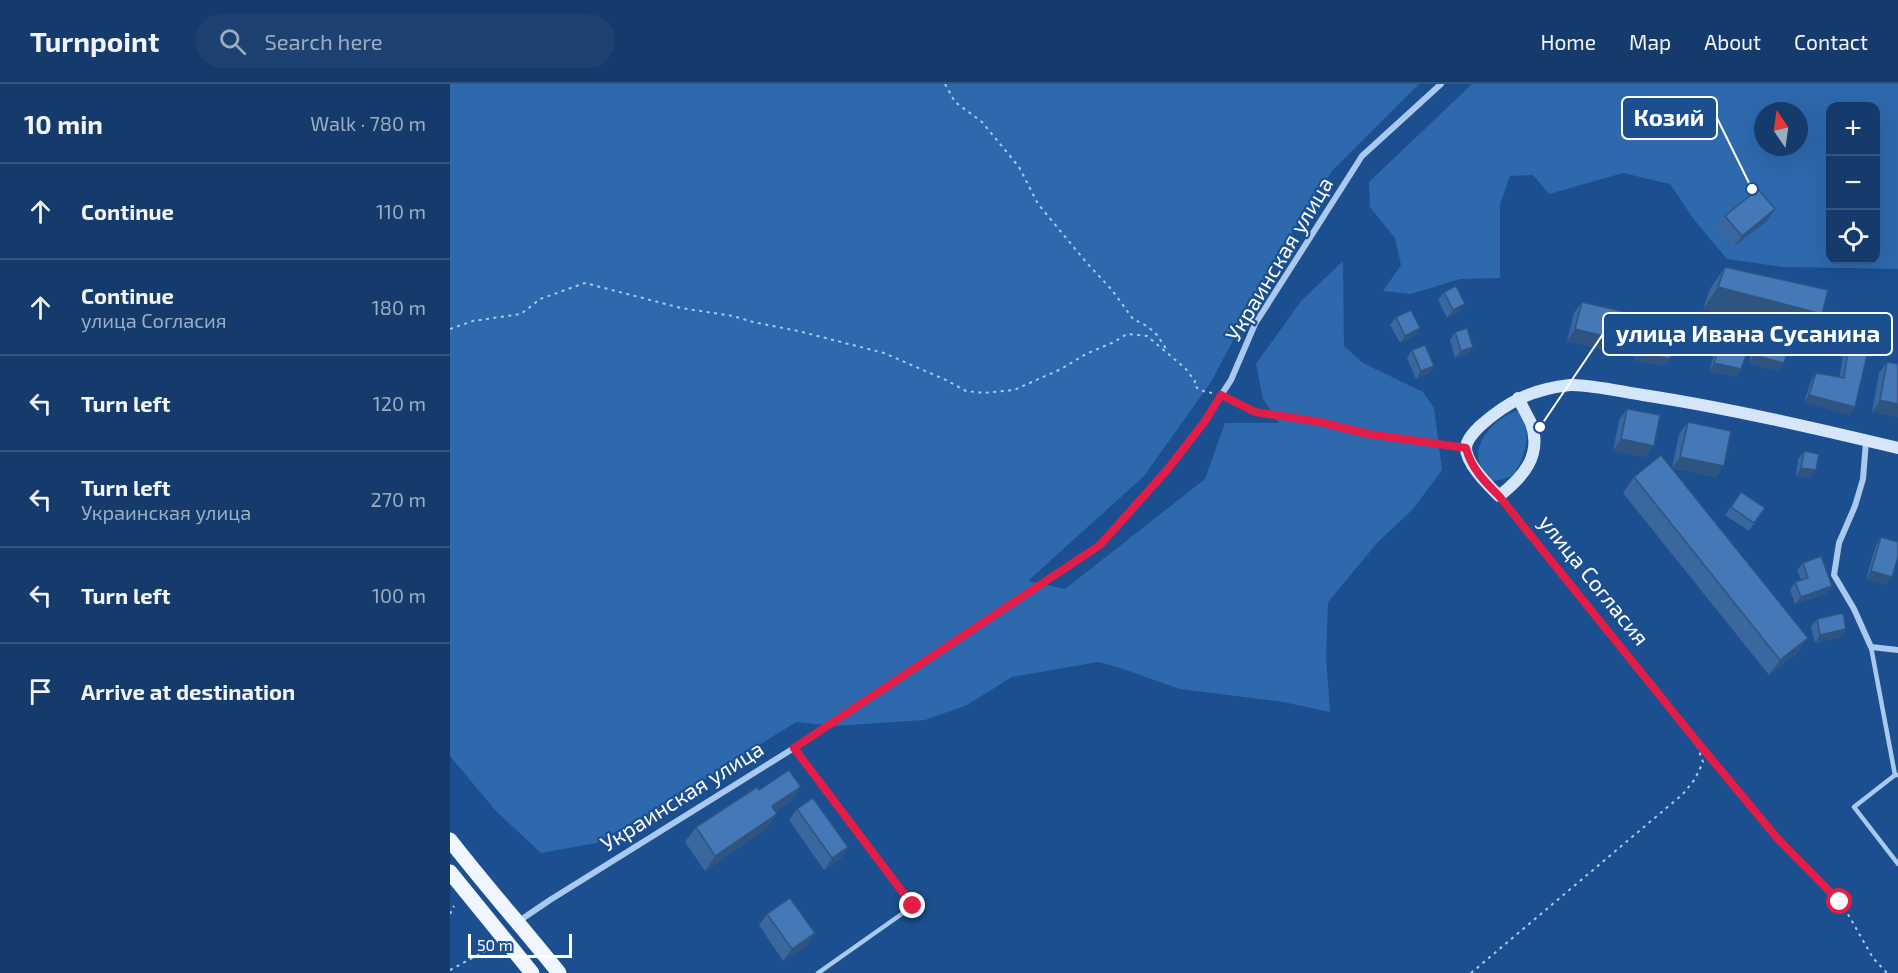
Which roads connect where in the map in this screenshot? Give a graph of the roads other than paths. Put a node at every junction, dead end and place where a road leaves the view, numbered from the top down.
1 (1441, 84) edge
2 (1518, 398) junction
3 (1216, 403) road end
4 (1866, 440) junction
5 (1898, 448) edge
6 (1871, 647) junction
7 (1898, 650) edge
8 (794, 748) joint
9 (1896, 775) edge
10 (450, 840) edge
11 (1898, 864) edge
12 (450, 872) edge
13 (518, 922) junction
14 (532, 973) edge
15 (560, 973) edge
16 (818, 973) edge

1 - 3 street, Украинская улица
2 - 2 street
2 - 4 street
4 - 5 street
4 - 6 street
6 - 7 street
6 - 9 lane
8 - 13 street, Украинская улица
8 - 16 lane
9 - 11 lane
10 - 13 main road
12 - 14 main road
13 - 15 main road

